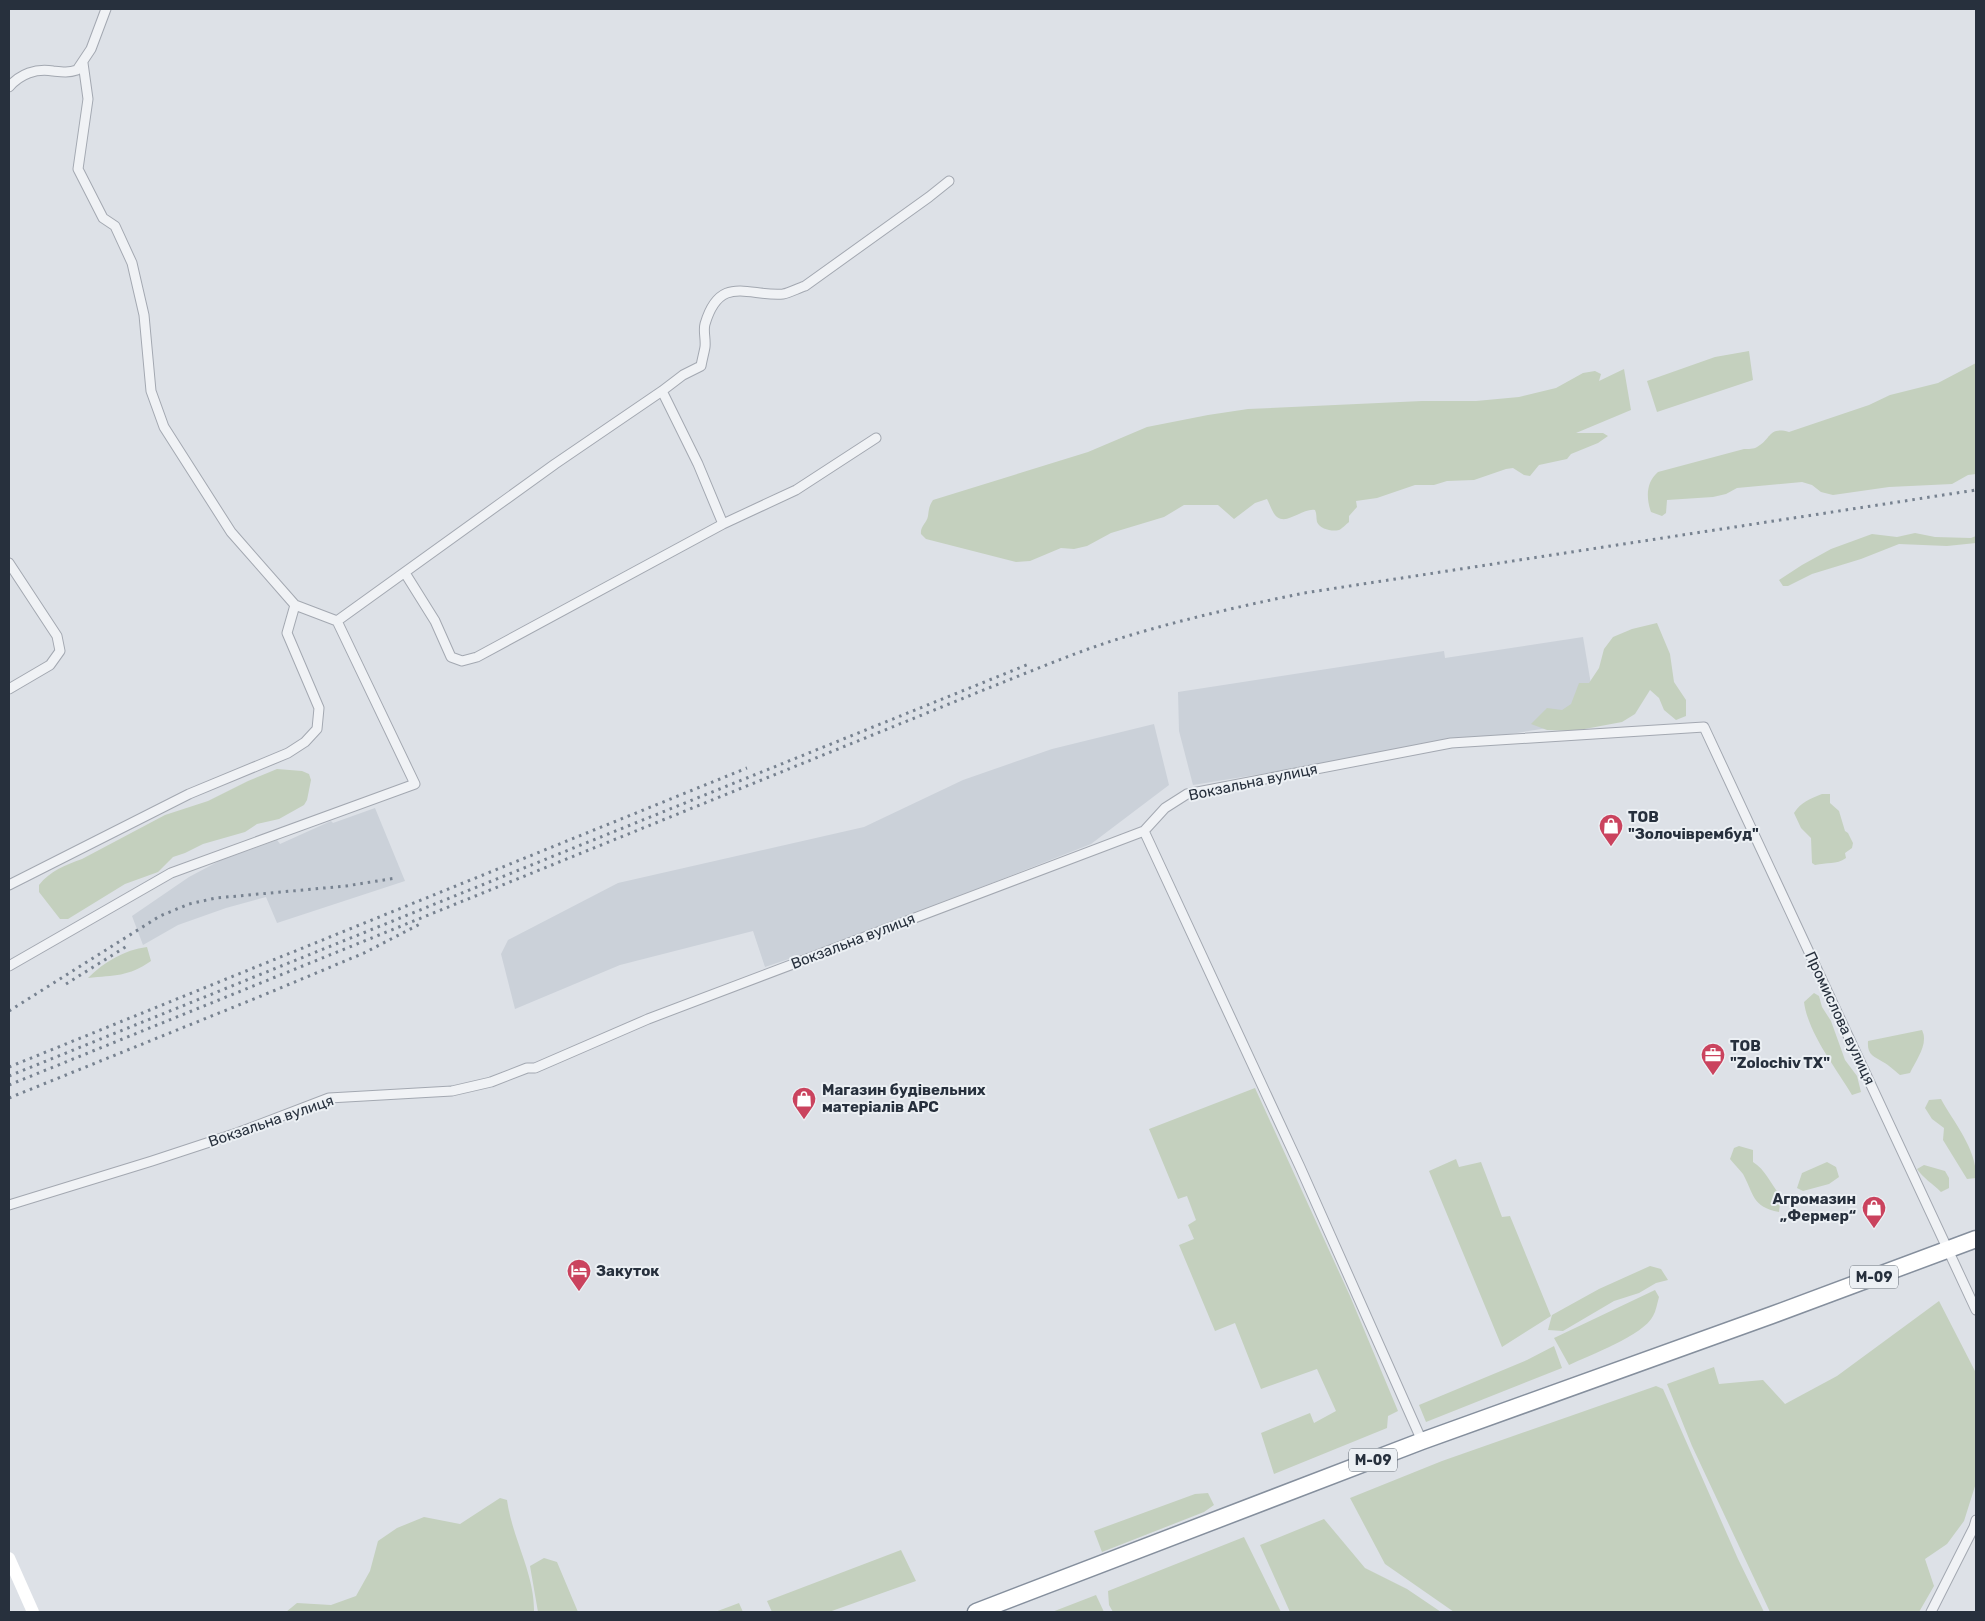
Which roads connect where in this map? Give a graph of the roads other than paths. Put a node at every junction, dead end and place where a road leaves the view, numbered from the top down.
1 (106, 9) edge
2 (83, 63) junction
3 (9, 87) edge
4 (949, 181) dead end
5 (662, 391) junction
6 (876, 438) dead end
7 (723, 524) junction
8 (9, 563) edge
9 (405, 573) junction
10 (295, 605) junction
11 (337, 621) junction
12 (9, 689) edge
13 (1704, 726) joint
14 (1144, 831) junction
15 (9, 885) edge
16 (9, 966) edge
17 (9, 1205) edge
18 (1976, 1239) edge
19 (1947, 1250) junction
20 (1976, 1310) edge
21 (1422, 1441) junction
22 (1976, 1520) edge
23 (9, 1558) edge
24 (33, 1612) edge
25 (976, 1612) edge
26 (1931, 1612) edge

1 - 2 street
2 - 3 street
2 - 10 street
4 - 5 street
5 - 7 street
5 - 9 street
6 - 7 street
7 - 9 street
8 - 12 street
9 - 11 street
10 - 11 street
10 - 15 street
11 - 16 street
13 - 14 street, Вокзальна вулиця
13 - 19 street, Промислова вулиця
14 - 17 street, Вокзальна вулиця
14 - 21 street
18 - 19 highway, М-09
19 - 20 street, Промислова вулиця
19 - 21 highway, М-09
21 - 25 highway, М-09
22 - 26 street
23 - 24 street

